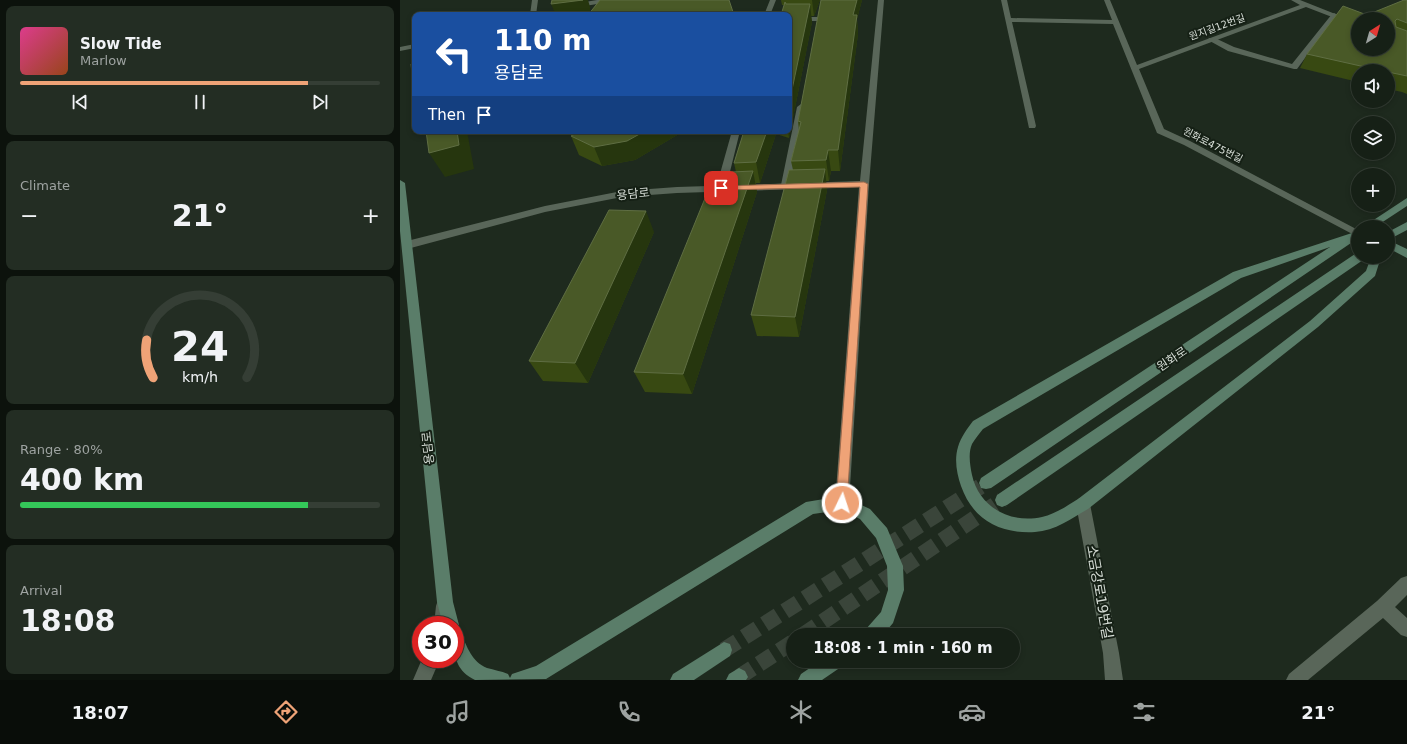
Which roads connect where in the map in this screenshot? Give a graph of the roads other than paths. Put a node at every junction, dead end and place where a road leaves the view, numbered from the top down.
1 (535, 0) edge
2 (609, 0) edge
3 (773, 0) edge
4 (881, 0) edge
5 (1004, 0) edge
6 (1107, 0) edge
7 (1294, 0) edge
8 (1306, 5) junction
9 (566, 7) dead end
10 (533, 12) edge
11 (768, 12) edge
12 (1334, 16) junction
13 (792, 19) edge
14 (818, 20) edge
15 (1008, 20) junction
16 (1117, 22) junction
17 (1351, 22) edge
18 (1212, 40) junction
19 (412, 47) edge
20 (400, 49) edge
21 (1135, 68) junction
22 (804, 95) edge
23 (1032, 126) dead end
24 (735, 134) edge
25 (400, 183) edge
26 (864, 184) junction
27 (786, 187) junction
28 (721, 188) junction
29 (1407, 201) edge
30 (1378, 220) edge
31 (1407, 225) edge
32 (1351, 230) edge
33 (1395, 233) edge
34 (1351, 236) edge
35 (1351, 239) edge
36 (407, 245) junction
37 (1395, 248) edge
38 (1407, 254) edge
39 (1351, 262) edge
40 (1374, 264) edge
41 (986, 483) tunnel mouth
42 (1002, 500) tunnel mouth
43 (842, 503) junction
44 (1083, 504) junction
45 (1407, 584) edge
46 (445, 602) junction
47 (1383, 607) junction
48 (443, 616) edge
49 (449, 616) edge
50 (878, 628) edge
51 (1407, 629) edge
52 (724, 650) tunnel mouth
53 (464, 660) edge
54 (427, 668) edge
55 (825, 668) edge
56 (422, 680) edge
57 (502, 680) edge
58 (518, 680) edge
59 (679, 680) edge
60 (807, 680) edge
61 (1114, 680) edge
62 (1296, 680) edge

1 - 10 street
2 - 9 street
3 - 11 street
4 - 26 street
5 - 15 street
6 - 16 street, 원화로475번길
7 - 8 street
8 - 12 street
8 - 18 street, 원지길12번길
12 - 17 street
12 - 18 street
13 - 14 street
15 - 16 street
15 - 23 street
16 - 21 street, 원화로475번길
18 - 21 street, 원지길12번길
19 - 20 street
21 - 32 street, 원화로475번길
22 - 27 street
24 - 28 street
25 - 36 street, 용담로
26 - 27 street, 용담로
26 - 43 street
27 - 28 street, 용담로
28 - 36 street, 용담로
29 - 30 street
31 - 33 street
34 - 44 street
35 - 41 street, 원화로
36 - 46 street, 용담로
37 - 38 street
39 - 42 street, 원화로
40 - 44 street
43 - 50 street
43 - 58 street
44 - 61 street, 소금강로19번길
45 - 47 street
46 - 48 street
46 - 49 street, 용담로
47 - 51 street
47 - 62 street
52 - 59 street
53 - 57 street
54 - 56 street
55 - 60 street

